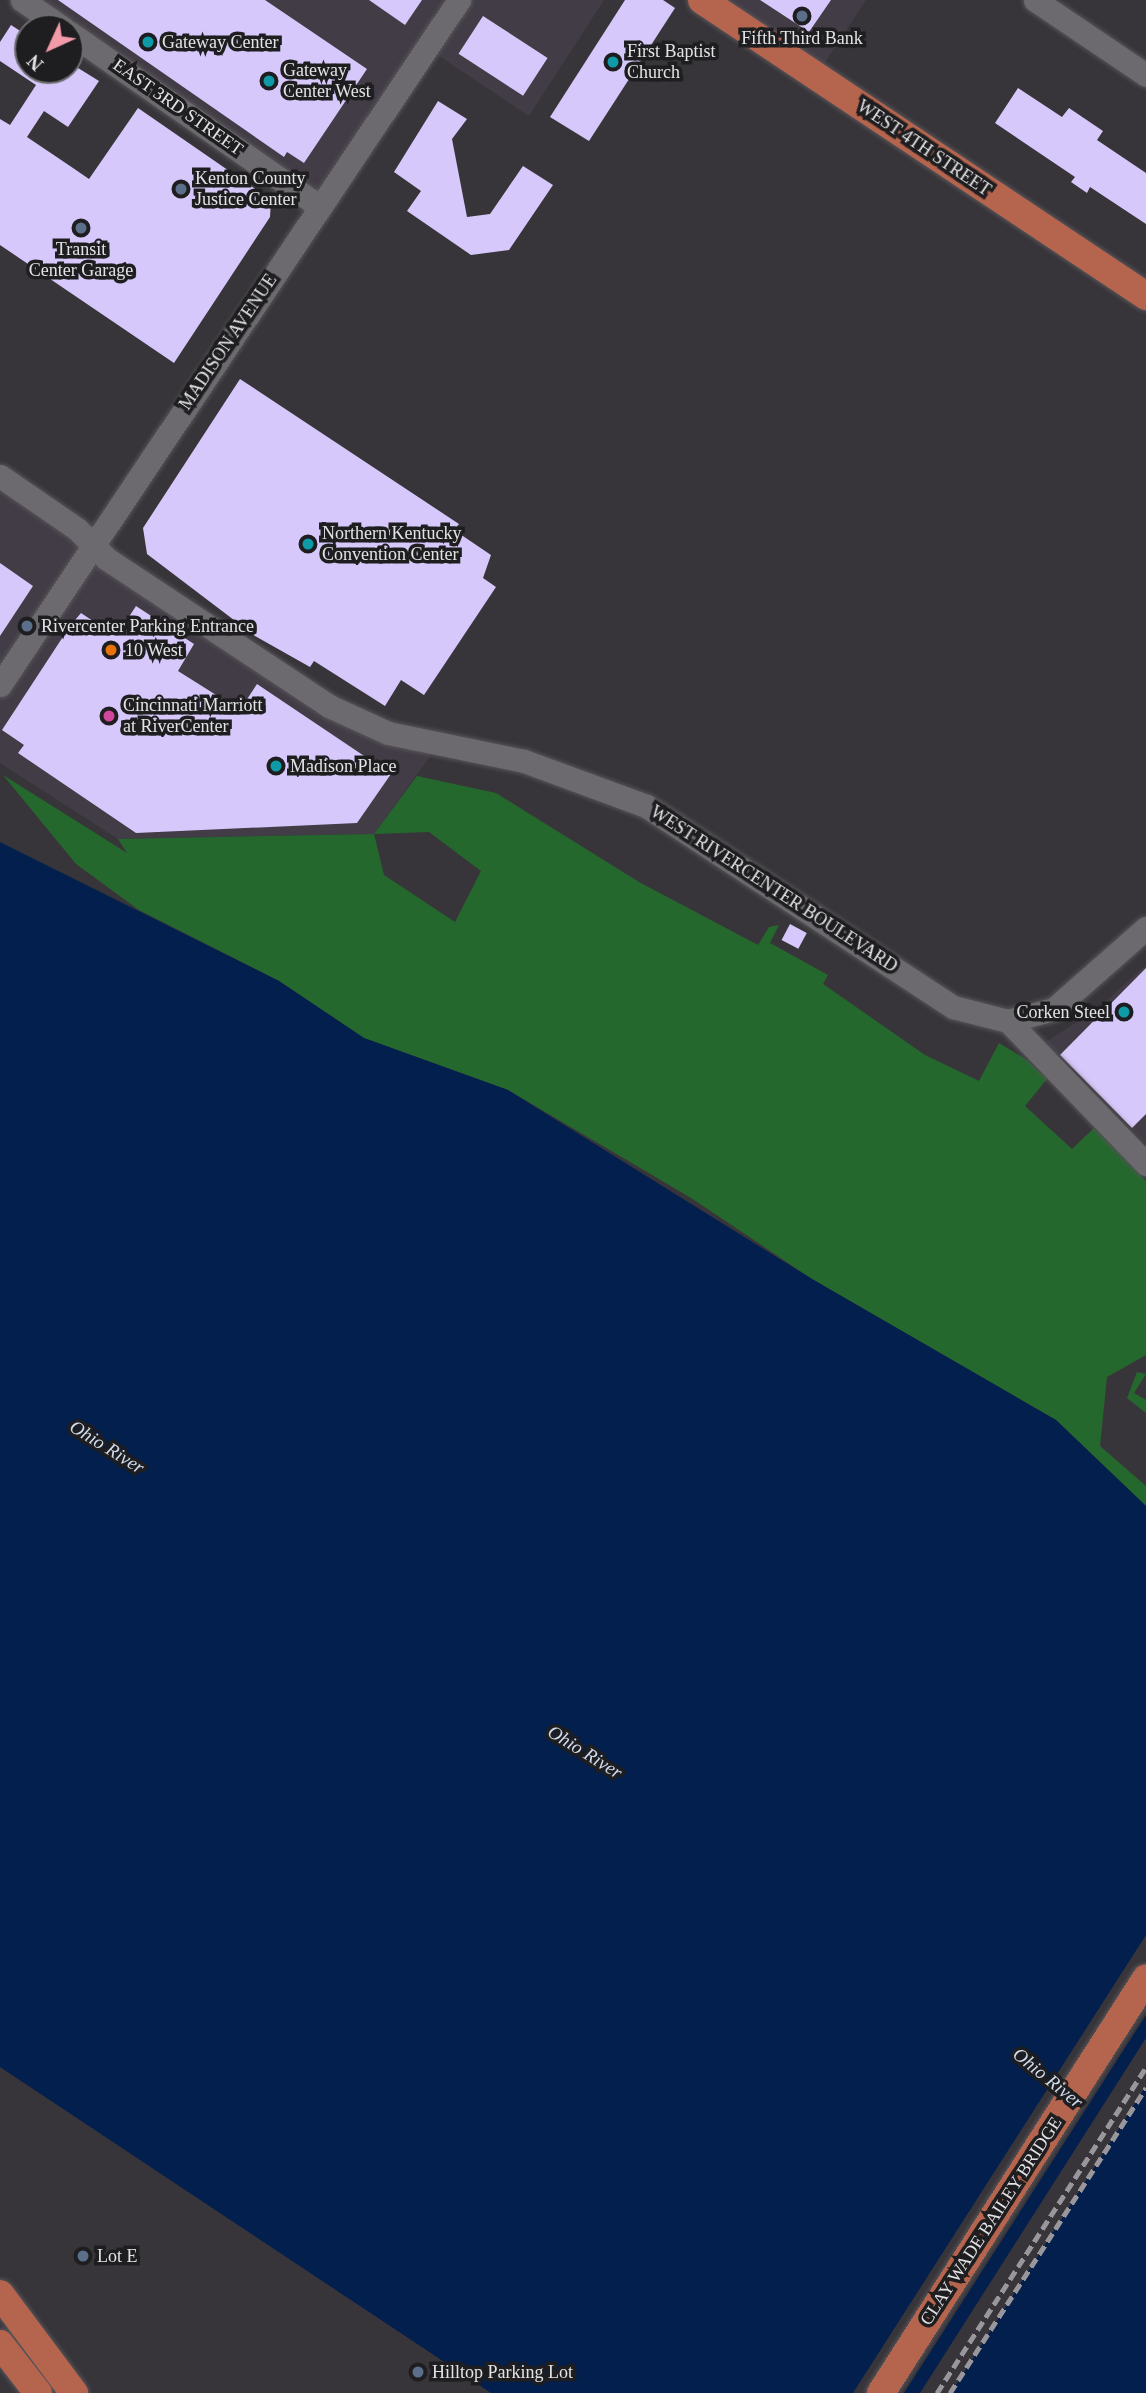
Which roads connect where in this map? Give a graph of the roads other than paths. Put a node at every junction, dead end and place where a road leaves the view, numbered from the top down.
1 (22, 0) edge
2 (459, 0) edge
3 (702, 0) edge
4 (1035, 0) edge
5 (42, 14) edge
6 (84, 43) edge
7 (1146, 75) edge
8 (319, 206) junction
9 (1146, 296) edge
10 (0, 476) edge
11 (92, 544) junction
12 (0, 685) edge
13 (1146, 928) edge
14 (1008, 1021) junction
15 (1146, 1164) edge
16 (1146, 1979) edge
17 (0, 2294) edge
18 (0, 2344) edge
19 (38, 2393) edge
20 (74, 2393) edge
21 (881, 2393) edge

1 - 5 street
2 - 8 street, MADISON AVENUE
3 - 9 main road, WEST 4TH STREET
4 - 7 street
6 - 8 street, EAST 3RD STREET
8 - 11 street, MADISON AVENUE
10 - 11 street, WEST RIVERCENTER BOULEVARD
11 - 12 street, MADISON AVENUE
11 - 14 street, WEST RIVERCENTER BOULEVARD
13 - 14 street
14 - 15 street
16 - 21 main road, CLAY WADE BAILEY BRIDGE
17 - 20 main road
18 - 19 main road

